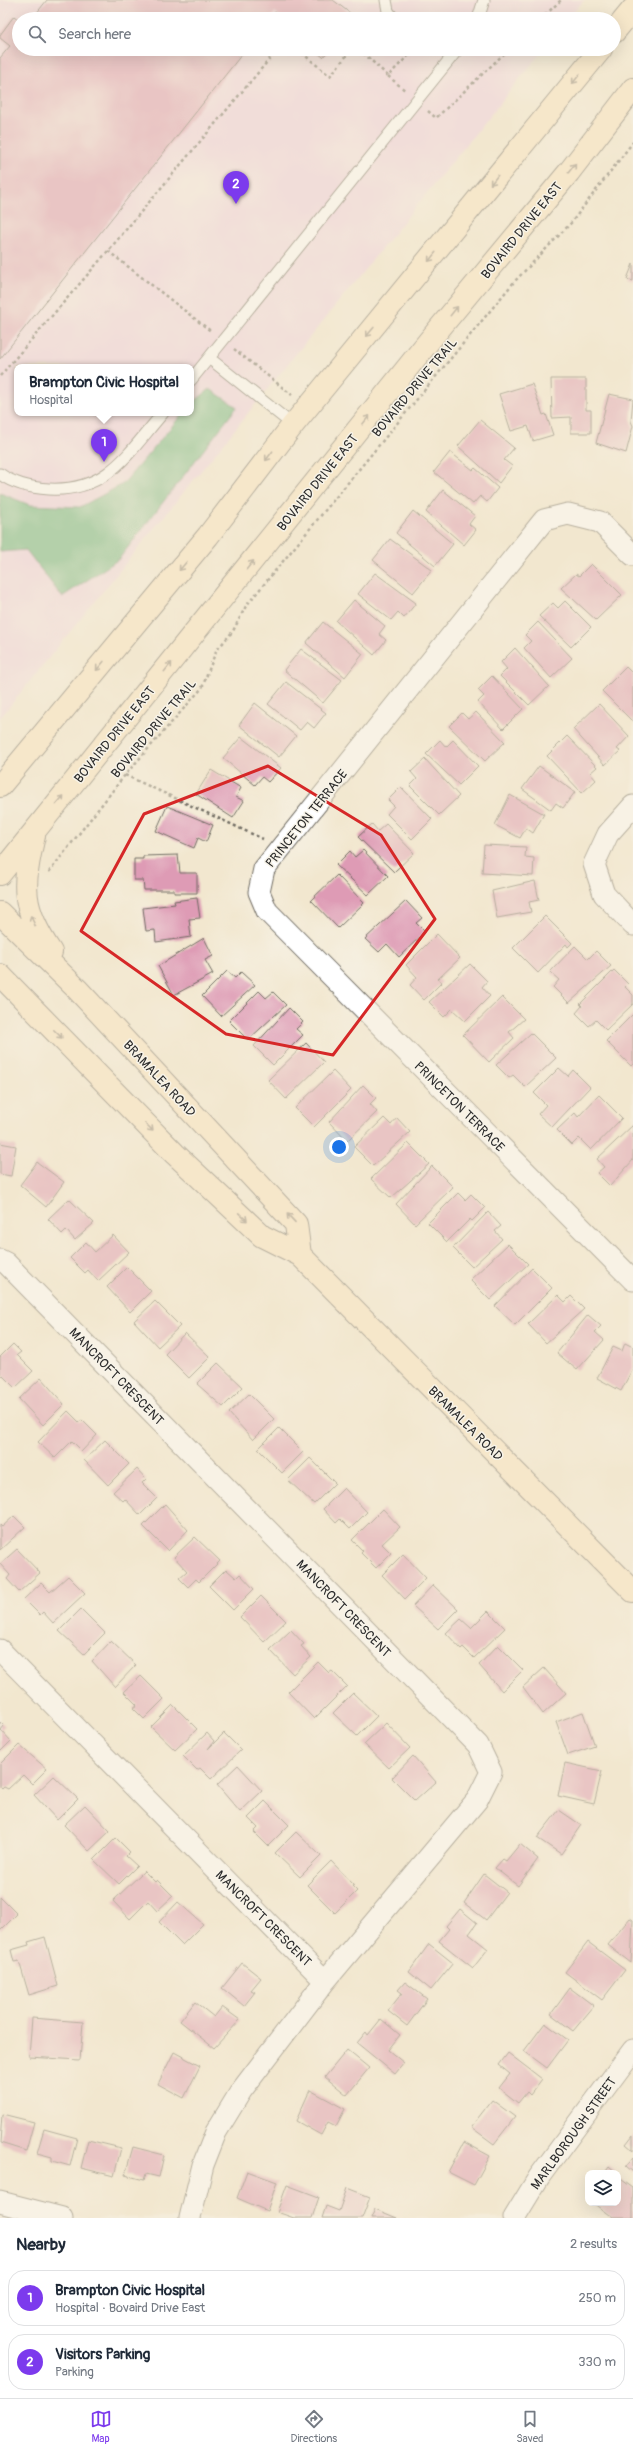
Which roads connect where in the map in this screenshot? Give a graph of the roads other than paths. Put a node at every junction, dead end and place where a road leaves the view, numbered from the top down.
1 (386, 0) edge
2 (484, 0) edge
3 (633, 9) edge
4 (389, 12) edge
5 (480, 12) edge
6 (621, 24) edge
7 (452, 56) edge
8 (595, 56) edge
9 (633, 90) edge
10 (209, 358) junction
11 (194, 376) edge
12 (160, 416) edge
13 (293, 425) junction
14 (0, 474) edge
15 (633, 556) edge
16 (20, 761) junction
17 (0, 770) edge
18 (0, 786) edge
19 (633, 806) edge
20 (35, 830) junction
21 (0, 874) edge
22 (0, 913) edge
23 (633, 925) edge
24 (0, 975) edge
25 (77, 989) junction
26 (0, 993) edge
27 (30, 1007) junction
28 (300, 1255) junction
29 (0, 1260) edge
30 (633, 1280) edge
31 (633, 1591) edge
32 (0, 1650) edge
33 (326, 1981) junction
34 (633, 2050) edge
35 (0, 2202) edge
36 (62, 2218) edge
37 (190, 2218) edge
38 (514, 2218) edge

1 - 4 lane
2 - 5 lane
3 - 6 main road
7 - 10 lane
8 -> 13 main road
20 -> 9 main road, BOVAIRD DRIVE EAST
10 - 11 lane
10 - 13 lane
12 - 14 lane
13 -> 16 main road
15 - 30 street, PRINCETON TERRACE
16 - 17 main road
16 - 18 main road
19 - 23 street
20 - 21 main road, BOVAIRD DRIVE EAST
25 -> 20 main road
22 - 25 main road, BRAMALEA ROAD
24 - 27 main road, BRAMALEA ROAD
28 -> 25 main road, BRAMALEA ROAD
26 - 27 main road
27 -> 28 main road, BRAMALEA ROAD
28 - 31 main road, BRAMALEA ROAD
29 - 33 street, MANCROFT CRESCENT
32 - 33 street, MANCROFT CRESCENT
33 - 37 street, MANCROFT CRESCENT
34 - 38 street, MARLBOROUGH STREET
35 - 36 street

